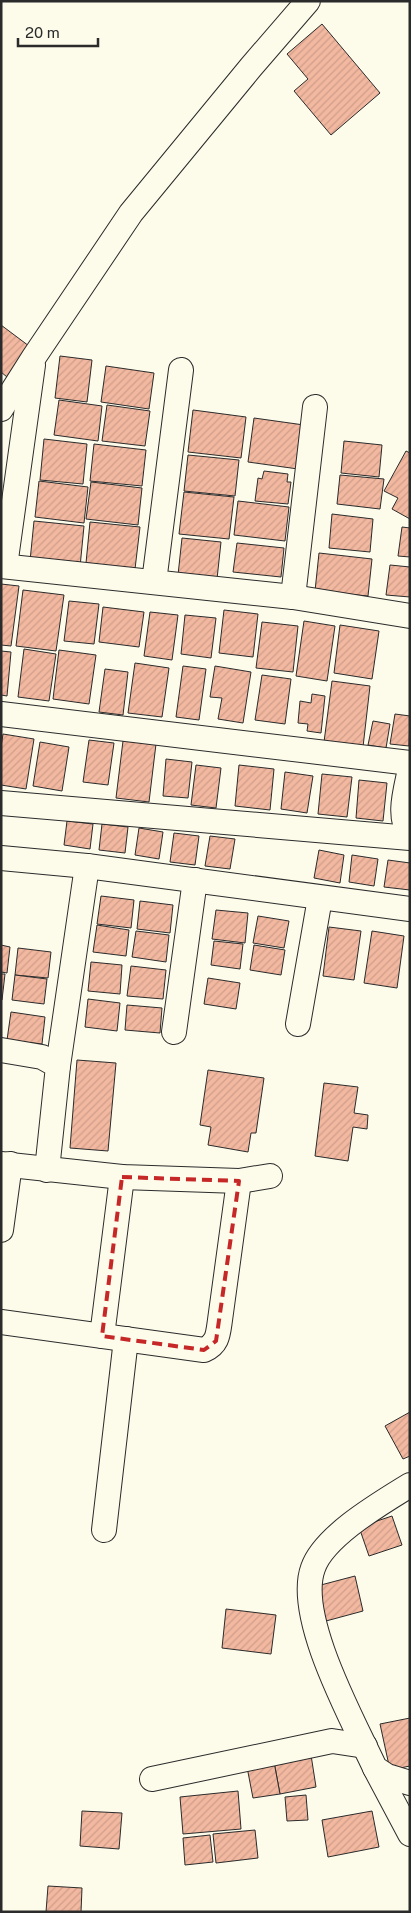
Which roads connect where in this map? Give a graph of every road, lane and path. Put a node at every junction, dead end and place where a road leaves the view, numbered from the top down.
1 (308, 1) edge
2 (34, 357) junction
3 (181, 370) dead end
4 (314, 407) dead end
5 (1, 409) edge
6 (3, 566) edge
7 (154, 582) junction
8 (293, 597) junction
9 (410, 616) edge
10 (1, 714) edge
11 (410, 763) edge
12 (410, 769) edge
13 (1, 803) edge
14 (410, 837) edge
15 (1, 858) edge
16 (87, 866) junction
17 (195, 880) junction
18 (320, 898) junction
19 (410, 908) edge
20 (298, 1024) dead end
21 (174, 1032) dead end
22 (1, 1050) edge
23 (58, 1066) junction
24 (5, 1164) edge
25 (47, 1170) junction
26 (270, 1176) dead end
27 (122, 1177) junction
28 (239, 1181) junction
29 (1, 1230) edge
30 (1, 1322) edge
31 (102, 1336) junction
32 (126, 1339) junction
33 (410, 1485) edge
34 (104, 1530) dead end
35 (365, 1746) junction
36 (375, 1768) junction
37 (152, 1779) dead end
38 (410, 1782) edge
39 (410, 1834) edge

1 - 2 street
2 - 5 street
2 - 6 street
3 - 7 street
4 - 8 street
6 - 7 street
7 - 8 street
8 - 9 street
10 - 11 street
12 - 14 street
13 - 14 street
15 - 16 street
16 - 17 street
16 - 23 street
17 - 18 street
17 - 21 street
18 - 19 street
18 - 20 street
22 - 23 street
23 - 25 street
24 - 25 street
24 - 29 street
25 - 27 street
26 - 28 street
27 - 28 street
27 - 31 street
28 - 32 street
30 - 31 street
31 - 32 street
32 - 34 street
33 - 35 street
35 - 36 street
35 - 37 street
36 - 38 street
36 - 39 street

